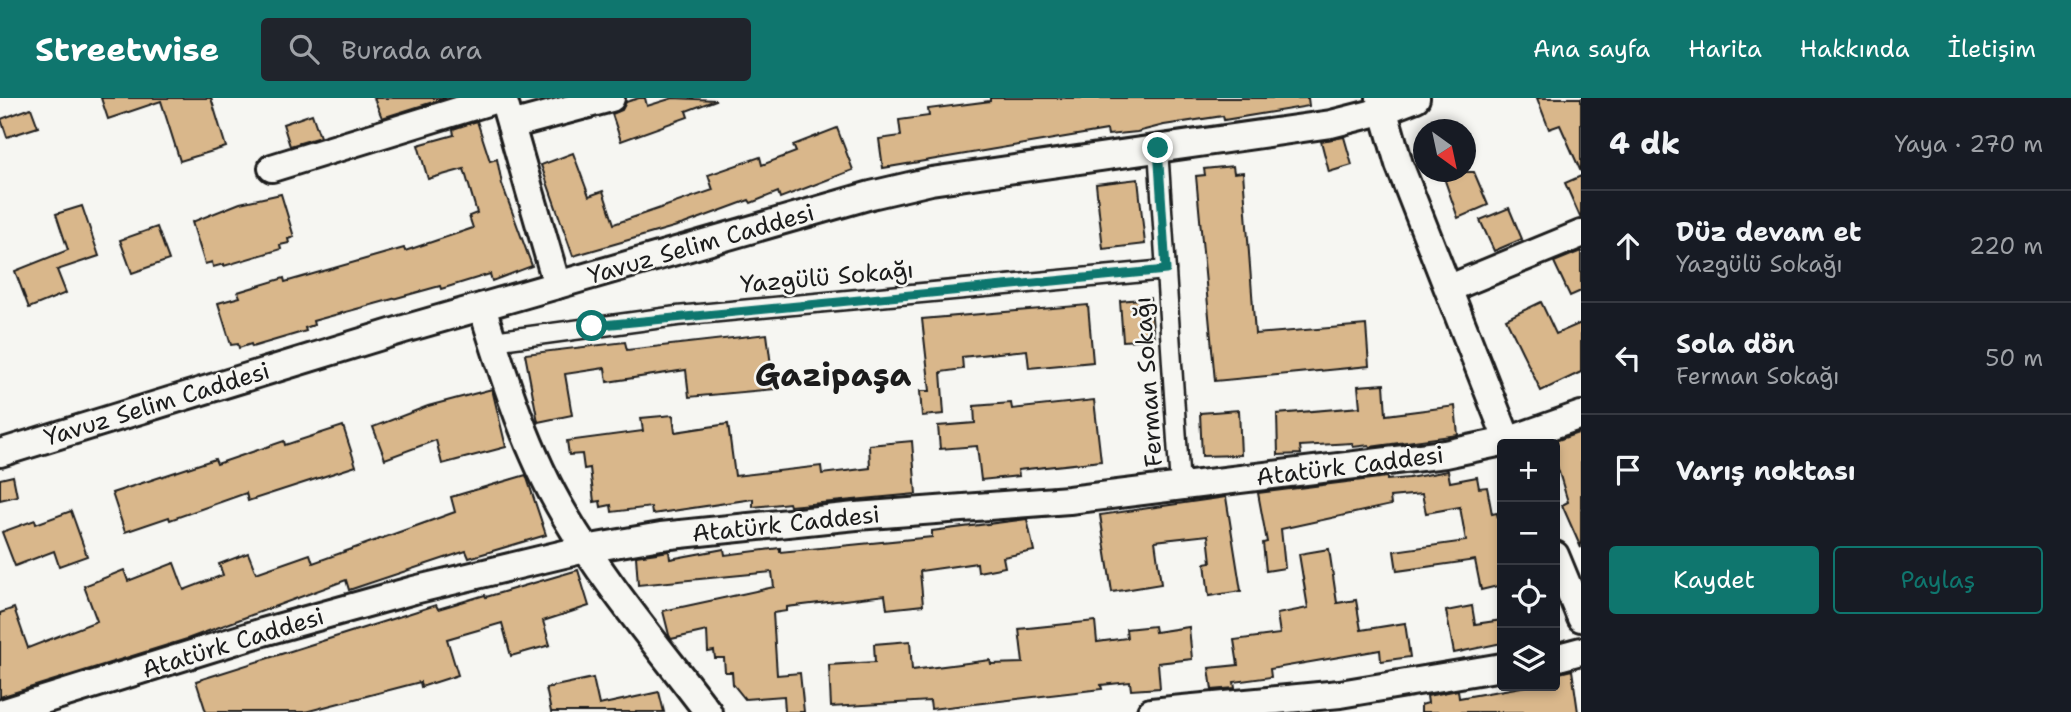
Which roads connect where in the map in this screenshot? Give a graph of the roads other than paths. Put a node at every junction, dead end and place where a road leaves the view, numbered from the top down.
1 (502, 98) edge
2 (611, 98) edge
3 (1416, 98) edge
4 (1381, 105) edge
5 (511, 125) junction
6 (1158, 148) junction
7 (271, 168) dead end
8 (1581, 234) edge
9 (1166, 270) junction
10 (557, 285) junction
11 (1450, 288) junction
12 (482, 307) junction
13 (493, 341) junction
14 (1581, 415) edge
15 (1507, 439) edge
16 (1518, 439) edge
17 (1497, 445) edge
18 (0, 453) edge
19 (1180, 487) junction
20 (585, 549) junction
21 (1559, 565) edge
22 (1581, 618) edge
23 (1581, 652) edge
24 (1560, 657) edge
25 (1497, 668) edge
26 (5, 712) edge
27 (708, 712) edge
28 (1151, 712) edge

1 - 5 street
1 - 7 street
2 - 5 street
3 - 4 street, Yavuz Selim Caddesi
4 - 6 street, Yavuz Selim Caddesi
4 - 11 street
5 - 10 street
6 - 9 street, Ferman Sokağı
6 - 10 street, Yavuz Selim Caddesi
8 - 11 street
9 - 13 street, Yazgülü Sokağı
9 - 19 street, Ferman Sokağı
10 - 12 street, Yavuz Selim Caddesi
11 - 15 street
12 - 13 street
12 - 18 street, Yavuz Selim Caddesi
13 - 20 street
14 - 16 street, Atatürk Caddesi
17 - 19 street, Atatürk Caddesi
19 - 20 street, Atatürk Caddesi
20 - 26 street, Atatürk Caddesi
20 - 27 street
21 - 22 street
23 - 24 street
25 - 28 street

